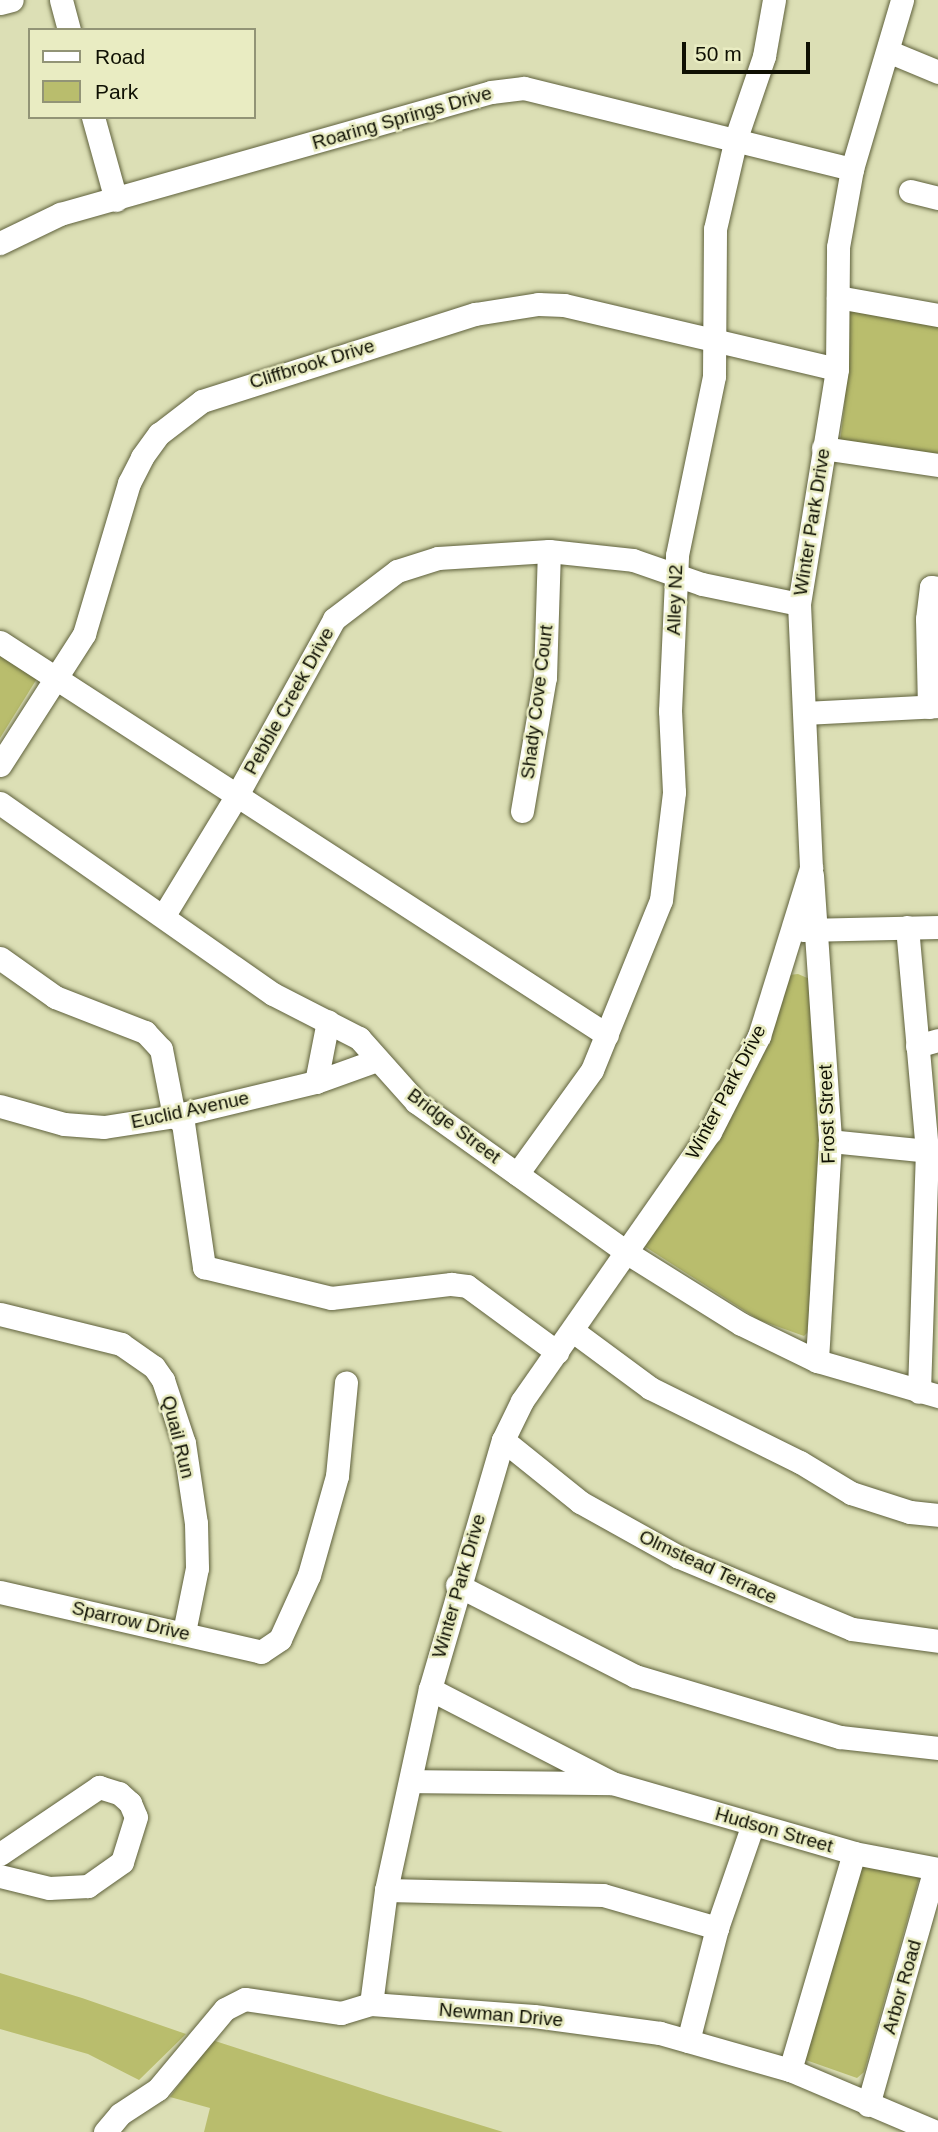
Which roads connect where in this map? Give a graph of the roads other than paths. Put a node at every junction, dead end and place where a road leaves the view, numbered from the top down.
1 (12, 0) edge
2 (61, 0) edge
3 (774, 0) edge
4 (902, 0) edge
5 (0, 4) edge
6 (68, 28) edge
7 (890, 52) junction
8 (938, 72) edge
9 (94, 119) edge
10 (736, 138) junction
11 (852, 169) junction
12 (909, 191) dead end
13 (938, 198) edge
14 (116, 200) junction
15 (0, 243) edge
16 (838, 297) junction
17 (938, 315) edge
18 (714, 343) junction
19 (837, 369) junction
20 (823, 448) junction
21 (938, 465) edge
22 (549, 551) junction
23 (677, 575) junction
24 (938, 587) edge
25 (799, 604) junction
26 (0, 642) edge
27 (57, 679) junction
28 (934, 706) edge
29 (806, 713) junction
30 (0, 765) edge
31 (237, 795) junction
32 (0, 803) edge
33 (522, 811) dead end
34 (811, 867) junction
35 (164, 915) junction
36 (907, 927) junction
37 (938, 927) edge
38 (791, 928) junction
39 (818, 933) junction
40 (0, 958) edge
41 (328, 1021) junction
42 (607, 1035) junction
43 (928, 1043) edge
44 (377, 1060) junction
45 (316, 1082) junction
46 (0, 1106) edge
47 (174, 1116) junction
48 (831, 1141) junction
49 (932, 1151) edge
50 (517, 1174) junction
51 (629, 1254) junction
52 (930, 1271) edge
53 (0, 1314) edge
54 (573, 1331) junction
55 (557, 1352) junction
56 (817, 1361) junction
57 (346, 1382) dead end
58 (929, 1394) edge
59 (503, 1440) junction
60 (938, 1515) edge
61 (457, 1585) junction
62 (0, 1592) edge
63 (184, 1632) junction
64 (938, 1641) edge
65 (430, 1689) junction
66 (938, 1748) edge
67 (411, 1781) junction
68 (612, 1783) junction
69 (753, 1824) junction
70 (854, 1853) junction
71 (0, 1854) edge
72 (936, 1869) edge
73 (0, 1876) edge
74 (386, 1889) junction
75 (717, 1928) junction
76 (371, 2004) junction
77 (688, 2041) junction
78 (790, 2070) junction
79 (869, 2105) junction
80 (105, 2132) edge
81 (936, 2132) edge

1 - 5 street
2 - 6 street
3 - 10 street, Alley N2
4 - 7 street, Winter Park Drive
7 - 8 street
7 - 11 street, Winter Park Drive
9 - 14 street
10 - 11 street, Roaring Springs Drive
10 - 14 street, Roaring Springs Drive
10 - 18 street, Alley N2
11 - 16 street, Winter Park Drive
12 - 13 street
14 - 15 street, Roaring Springs Drive
16 - 17 street
16 - 19 street, Winter Park Drive
18 - 19 street, Cliffbrook Drive
18 - 23 street, Alley N2
18 - 27 street, Cliffbrook Drive
19 - 20 street, Winter Park Drive
20 - 21 street
20 - 25 street, Winter Park Drive
22 - 23 street, Pebble Creek Drive
22 - 31 street, Pebble Creek Drive
22 - 33 street, Shady Cove Court
23 - 25 street, Pebble Creek Drive
23 - 42 street, Alley N2
24 - 28 street
25 - 29 street, Winter Park Drive
26 - 27 street
27 - 30 street, Cliffbrook Drive
27 - 31 street
28 - 29 street
29 - 34 street, Winter Park Drive
31 - 35 street, Pebble Creek Drive
31 - 42 street
32 - 35 street, Bridge Street
34 - 38 street, Winter Park Drive
34 - 39 street, Frost Street
35 - 41 street, Bridge Street
36 - 37 street
36 - 39 street
36 - 43 street
38 - 39 street
38 - 51 street, Winter Park Drive
39 - 48 street, Frost Street
40 - 47 street
41 - 44 street, Bridge Street
41 - 45 street
42 - 50 street, Alley N2
43 - 49 street
44 - 45 street, Euclid Avenue
44 - 50 street, Bridge Street
45 - 47 street, Euclid Avenue
46 - 47 street, Euclid Avenue
47 - 55 street
48 - 49 street
48 - 56 street, Frost Street
49 - 52 street
50 - 51 street, Bridge Street
51 - 54 street, Winter Park Drive
51 - 56 street, Bridge Street
52 - 58 street
53 - 63 street, Quail Run
54 - 55 street, Winter Park Drive
54 - 60 street
55 - 59 street, Winter Park Drive
56 - 58 street, Bridge Street
57 - 63 street, Sparrow Drive
59 - 61 street, Winter Park Drive
59 - 64 street, Olmstead Terrace
61 - 65 street, Winter Park Drive
61 - 66 street
62 - 63 street, Sparrow Drive
65 - 67 street, Winter Park Drive
65 - 68 street, Hudson Street
67 - 68 street, Hudson Street
67 - 74 street, Winter Park Drive
68 - 69 street, Hudson Street
69 - 70 street, Hudson Street
69 - 75 street
70 - 72 street, Hudson Street
70 - 78 street
71 - 73 street
72 - 79 street, Arbor Road
74 - 75 street
74 - 76 street, Winter Park Drive
75 - 77 street
76 - 77 street, Newman Drive
76 - 80 street, Newman Drive
77 - 78 street, Newman Drive
78 - 79 street, Newman Drive
79 - 81 street, Newman Drive

